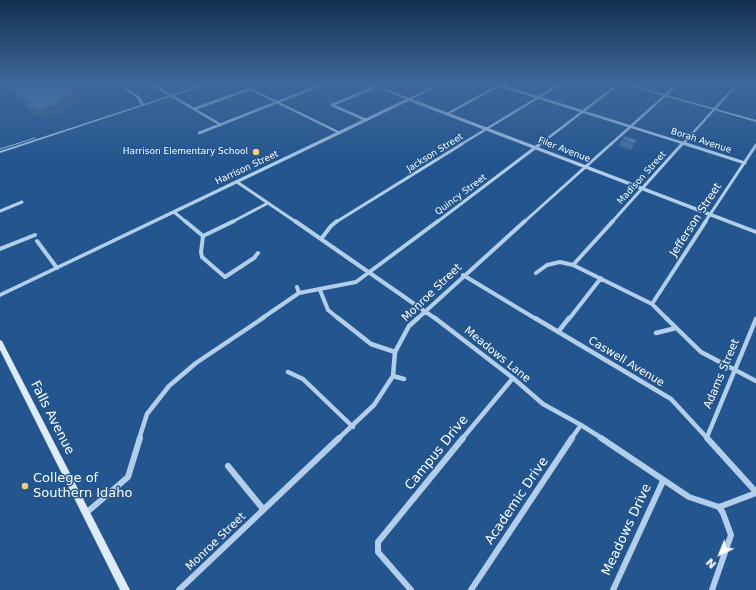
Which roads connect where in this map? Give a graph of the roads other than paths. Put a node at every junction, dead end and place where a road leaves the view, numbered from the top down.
1 (126, 111) edge
2 (197, 111) edge
3 (256, 111) edge
4 (294, 111) edge
5 (345, 111) edge
6 (386, 111) edge
7 (438, 111) edge
8 (453, 111) edge
9 (517, 111) edge
10 (581, 111) joint
11 (647, 111) edge
12 (713, 111) edge
13 (720, 111) edge
14 (447, 114) junction
15 (366, 120) junction
16 (756, 120) edge
17 (221, 125) junction
18 (630, 126) junction
19 (486, 129) junction
20 (199, 133) dead end
21 (340, 133) junction
22 (684, 143) junction
23 (756, 145) edge
24 (534, 148) junction
25 (0, 152) edge
26 (744, 163) junction
27 (584, 167) junction
28 (237, 182) junction
29 (642, 189) junction
30 (22, 202) dead end
31 (268, 203) junction
32 (0, 211) edge
33 (174, 212) junction
34 (710, 215) junction
35 (756, 232) edge
36 (35, 234) dead end
37 (203, 236) junction
38 (321, 239) junction
39 (37, 241) dead end
40 (0, 249) edge
41 (258, 253) dead end
42 (573, 265) junction
43 (57, 268) junction
44 (370, 272) junction
45 (536, 273) dead end
46 (463, 275) junction
47 (601, 278) junction
48 (297, 287) dead end
49 (320, 290) junction
50 (299, 293) junction
51 (0, 295) edge
52 (652, 304) junction
53 (425, 310) junction
54 (756, 319) edge
55 (676, 328) junction
56 (558, 332) junction
57 (656, 333) dead end
58 (0, 343) edge
59 (395, 352) junction
60 (735, 370) junction
61 (288, 372) dead end
62 (393, 376) junction
63 (513, 378) junction
64 (404, 379) dead end
65 (756, 381) edge
66 (581, 425) junction
67 (353, 427) junction
68 (707, 437) junction
69 (228, 466) dead end
70 (663, 481) junction
71 (756, 492) edge
72 (719, 507) junction
73 (263, 509) junction
74 (86, 513) junction
75 (125, 590) edge
76 (180, 590) edge
77 (411, 590) edge
78 (472, 590) edge
79 (613, 590) edge
80 (712, 590) edge

1 - 25 street
2 - 17 street
3 - 17 street
4 - 21 street
5 - 15 street
6 - 15 street, Harrison Street
7 - 14 street, Filer Avenue
8 - 14 street
9 - 19 street, Jackson Street
10 - 18 street, Borah Avenue
10 - 24 street, Quincy Street
11 - 18 street, Monroe Street
12 - 22 street, Madison Street
13 - 16 street
14 - 19 street, Filer Avenue
15 - 21 street, Harrison Street
17 - 20 street
18 - 22 street, Borah Avenue
18 - 27 street, Monroe Street
19 - 24 street, Filer Avenue
19 - 38 street, Jackson Street
21 - 28 street, Harrison Street
22 - 26 street, Borah Avenue
22 - 29 street, Madison Street
23 - 26 street, Jefferson Street
24 - 27 street, Filer Avenue
24 - 44 street, Quincy Street
26 - 34 street, Jefferson Street
27 - 29 street, Filer Avenue
27 - 46 street, Monroe Street
28 - 31 street, Meadows Lane
28 - 33 street, Harrison Street
29 - 34 street, Filer Avenue
29 - 42 street, Madison Street
30 - 32 street
31 - 37 street
31 - 38 street, Meadows Lane
33 - 37 street
33 - 43 street, Harrison Street
34 - 35 street, Filer Avenue
34 - 52 street, Jefferson Street
36 - 40 street
37 - 41 street
38 - 44 street, Meadows Lane
39 - 43 street
42 - 45 street
42 - 47 street
43 - 51 street, Harrison Street
44 - 49 street, Quincy Street
44 - 53 street, Meadows Lane
46 - 53 street, Monroe Street
46 - 56 street, Caswell Avenue
47 - 52 street
47 - 56 street
48 - 50 street
49 - 50 street, Quincy Street
49 - 59 street
50 - 74 street, Quincy Street
52 - 55 street
53 - 59 street, Monroe Street
53 - 63 street, Meadows Lane
54 - 60 street, Adams Street
55 - 57 street
55 - 60 street
56 - 68 street, Caswell Avenue
58 - 74 main road, Falls Avenue
59 - 62 street, Monroe Street
60 - 65 street
60 - 68 street, Adams Street
61 - 67 street
62 - 64 street
62 - 67 street, Monroe Street
63 - 66 street, Meadows Lane
63 - 77 street, Campus Drive
66 - 70 street, Meadows Lane
66 - 78 street, Academic Drive
67 - 73 street, Monroe Street
68 - 71 street, Caswell Avenue
69 - 73 street
70 - 72 street, Meadows Lane
70 - 79 street, Meadows Drive
71 - 72 street
72 - 80 street
73 - 76 street, Monroe Street
74 - 75 main road, Falls Avenue

